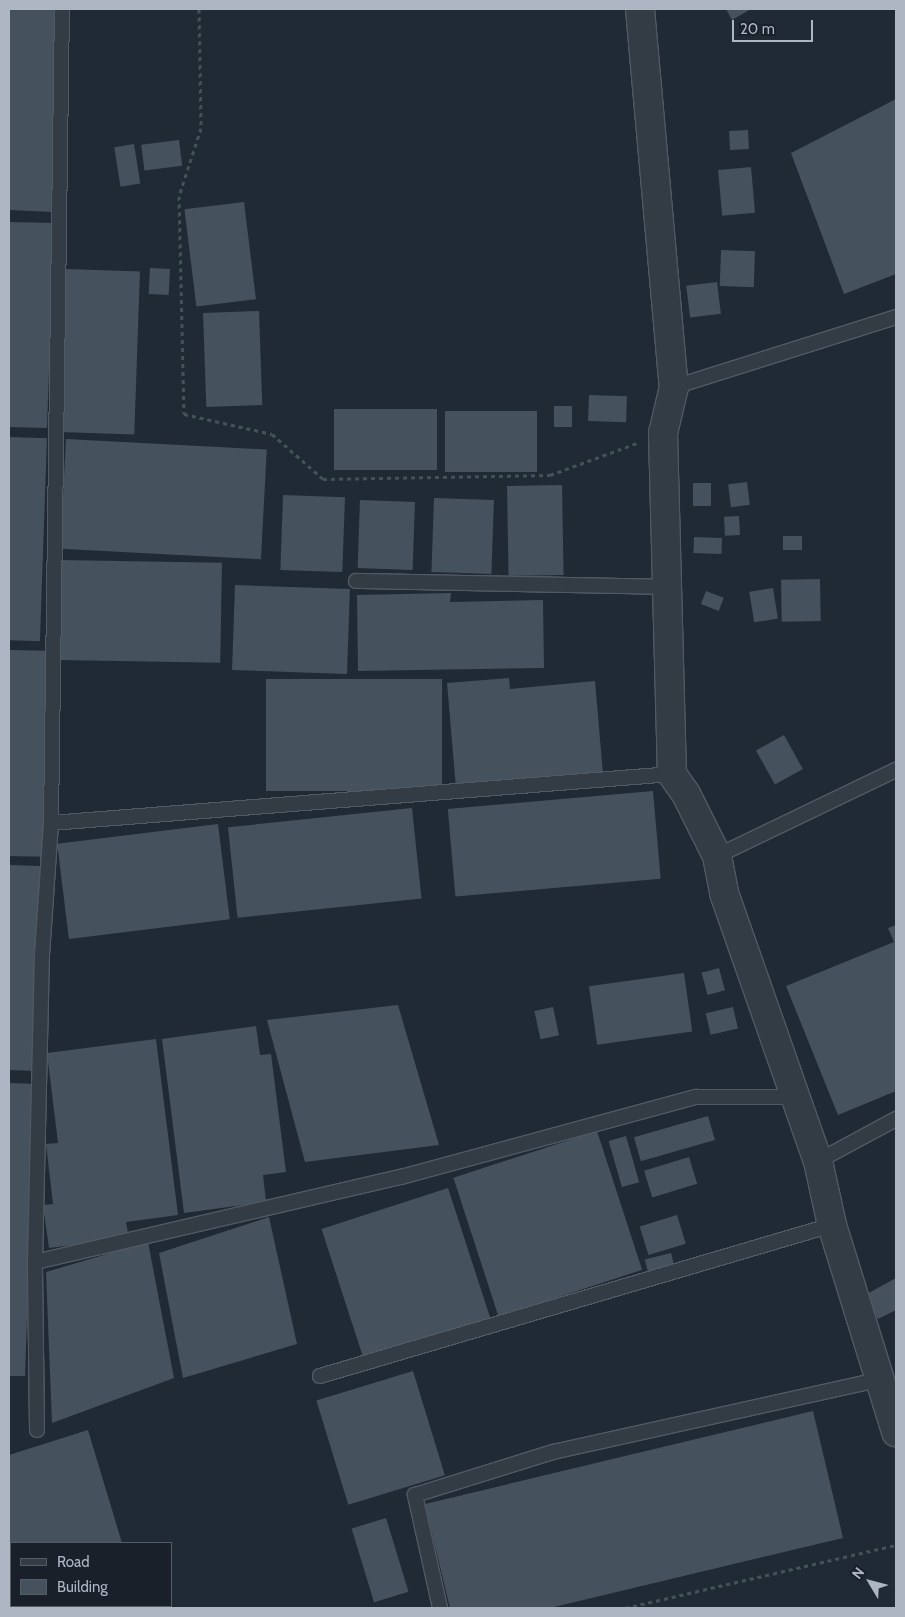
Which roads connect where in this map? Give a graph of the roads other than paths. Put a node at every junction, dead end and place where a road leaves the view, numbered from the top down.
1 (62, 9) edge
2 (640, 9) edge
3 (896, 316) edge
4 (674, 387) junction
5 (356, 581) dead end
6 (666, 587) junction
7 (896, 770) edge
8 (672, 774) junction
9 (51, 823) junction
10 (717, 856) junction
11 (796, 1097) junction
12 (896, 1119) edge
13 (818, 1161) junction
14 (832, 1225) junction
15 (35, 1262) junction
16 (320, 1376) dead end
17 (878, 1380) junction
18 (36, 1430) dead end
19 (896, 1432) edge
20 (440, 1608) edge

1 - 9 lane
2 - 4 street
3 - 4 lane
4 - 6 street
5 - 6 lane
6 - 8 street
7 - 10 lane
8 - 9 lane
8 - 10 street
9 - 15 lane
10 - 11 street
11 - 13 street
11 - 15 lane
12 - 13 lane
13 - 14 street
14 - 16 lane
14 - 17 street
15 - 18 lane
17 - 19 street
17 - 20 lane

